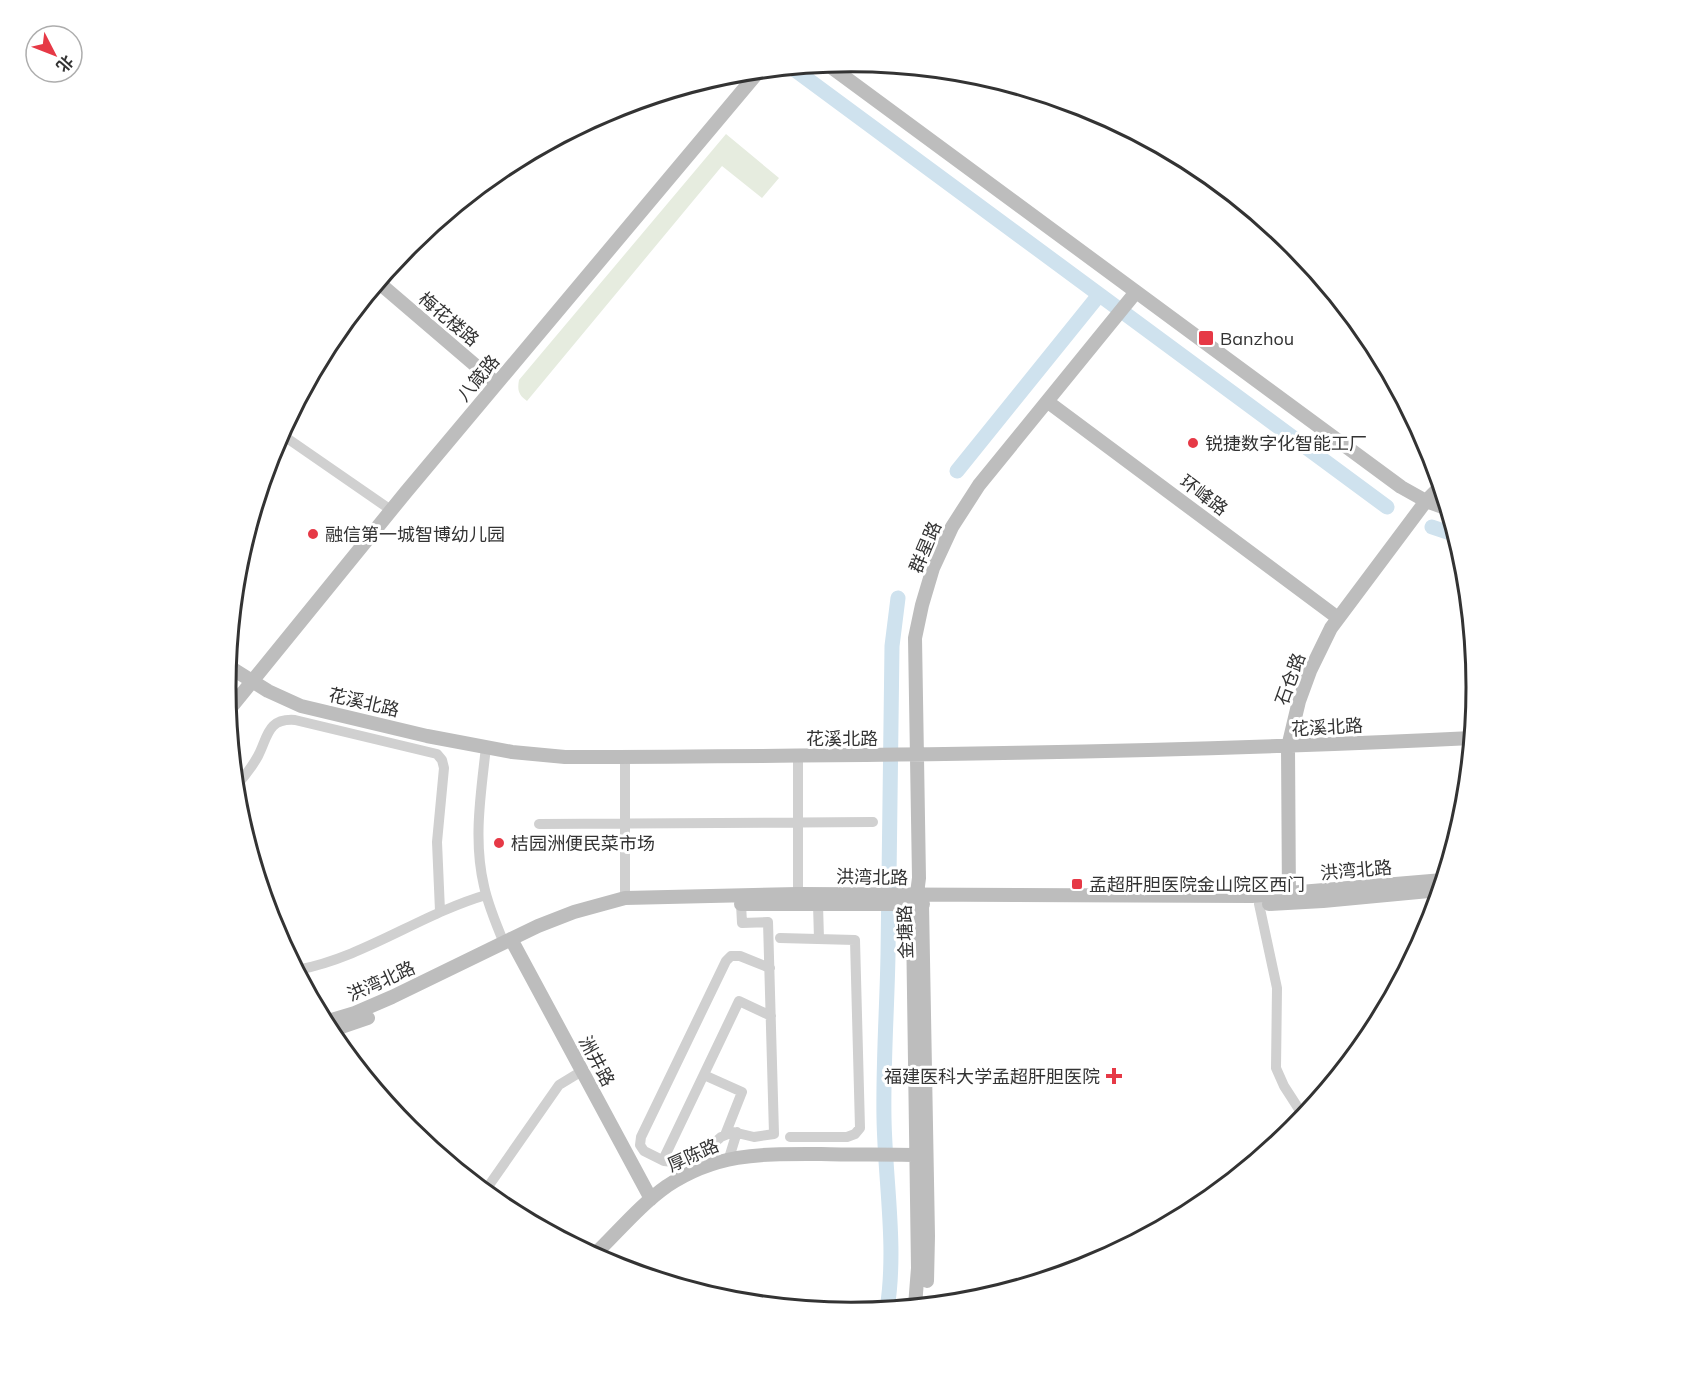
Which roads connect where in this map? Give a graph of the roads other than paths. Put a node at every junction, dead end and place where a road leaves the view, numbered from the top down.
1 (838, 72) edge
2 (751, 81) edge
3 (385, 288) edge
4 (1136, 292) junction
5 (496, 383) junction
6 (1048, 402) junction
7 (288, 440) edge
8 (1433, 486) edge
9 (1435, 492) edge
10 (1426, 501) junction
11 (1439, 506) edge
12 (391, 510) junction
13 (1338, 618) junction
14 (237, 672) edge
15 (253, 682) junction
16 (237, 701) edge
17 (383, 725) junction
18 (373, 738) junction
19 (1464, 738) edge
20 (386, 741) junction
21 (486, 747) junction
22 (1288, 747) junction
23 (626, 756) junction
24 (798, 756) junction
25 (918, 756) junction
26 (243, 776) edge
27 (873, 822) dead end
28 (798, 823) junction
29 (539, 824) dead end
30 (626, 824) junction
31 (919, 878) joint
32 (1435, 881) edge
33 (1432, 890) edge
34 (798, 894) junction
35 (486, 895) junction
36 (625, 898) junction
37 (1289, 899) junction
38 (886, 900) junction
39 (919, 900) junction
40 (741, 904) junction
41 (818, 904) junction
42 (1259, 904) junction
43 (440, 911) junction
44 (780, 938) dead end
45 (819, 939) junction
46 (510, 943) junction
47 (305, 968) edge
48 (770, 968) junction
49 (771, 1016) junction
50 (334, 1019) edge
51 (339, 1028) edge
52 (582, 1071) junction
53 (704, 1075) junction
54 (1299, 1109) edge
55 (737, 1132) junction
56 (725, 1135) junction
57 (790, 1137) dead end
58 (917, 1155) junction
59 (729, 1158) junction
60 (663, 1160) junction
61 (490, 1184) edge
62 (651, 1199) junction
63 (601, 1248) edge
64 (924, 1298) edge
65 (916, 1299) edge

1 - 4 street
2 - 5 street, 八箴路
3 - 5 street, 梅花楼路
4 - 6 street, 群星路
4 - 10 street
5 - 12 street, 八箴路
6 - 13 street, 环峰路
6 - 25 street, 群星路
7 - 12 street
8 - 10 street, 石仓路
9 - 10 street, 石仓路
10 - 11 street
10 - 13 street, 石仓路
12 - 15 street, 八箴路
13 - 22 street, 石仓路
14 - 15 street, 花溪北路
15 - 16 street, 八箴路
15 - 17 street, 花溪北路
17 - 18 street
17 - 20 street
17 - 21 street, 花溪北路
18 - 20 street
18 - 26 street
19 - 22 street, 花溪北路
20 - 43 street
21 - 23 street, 花溪北路
21 - 35 street
22 - 25 street, 花溪北路
22 - 37 street, 石仓路
23 - 24 street, 花溪北路
23 - 30 street
24 - 25 street, 花溪北路
24 - 28 street
25 - 31 street, 群星路
27 - 28 street
28 - 30 street
28 - 34 street
29 - 30 street
30 - 36 street
31 - 39 street, 金塘路
32 - 37 street, 洪湾北路
33 - 37 street, 洪湾北路
34 - 36 street, 洪湾北路
34 - 38 street, 洪湾北路
35 - 43 street
35 - 46 street
36 - 46 street, 洪湾北路
37 - 39 street, 洪湾北路
37 - 42 street, 洪湾北路
38 - 39 street, 洪湾北路
38 - 41 street, 洪湾北路
39 - 42 street, 洪湾北路
39 - 58 street, 金塘路
39 - 64 street, 金塘路
40 - 41 street, 洪湾北路
40 - 46 street, 洪湾北路
40 - 48 street
41 - 45 street
42 - 54 street
43 - 47 street
44 - 45 street
45 - 57 street
46 - 50 street, 洪湾北路
46 - 51 street, 洪湾北路
46 - 52 street, 洲井路
48 - 49 street
48 - 60 street
49 - 53 street
49 - 55 street
52 - 61 street
52 - 62 street, 洲井路
53 - 56 street
53 - 60 street
55 - 56 street
55 - 59 street
56 - 60 street
58 - 59 street, 厚陈路
58 - 65 street, 金塘路
59 - 62 street, 厚陈路
62 - 63 street, 厚陈路

